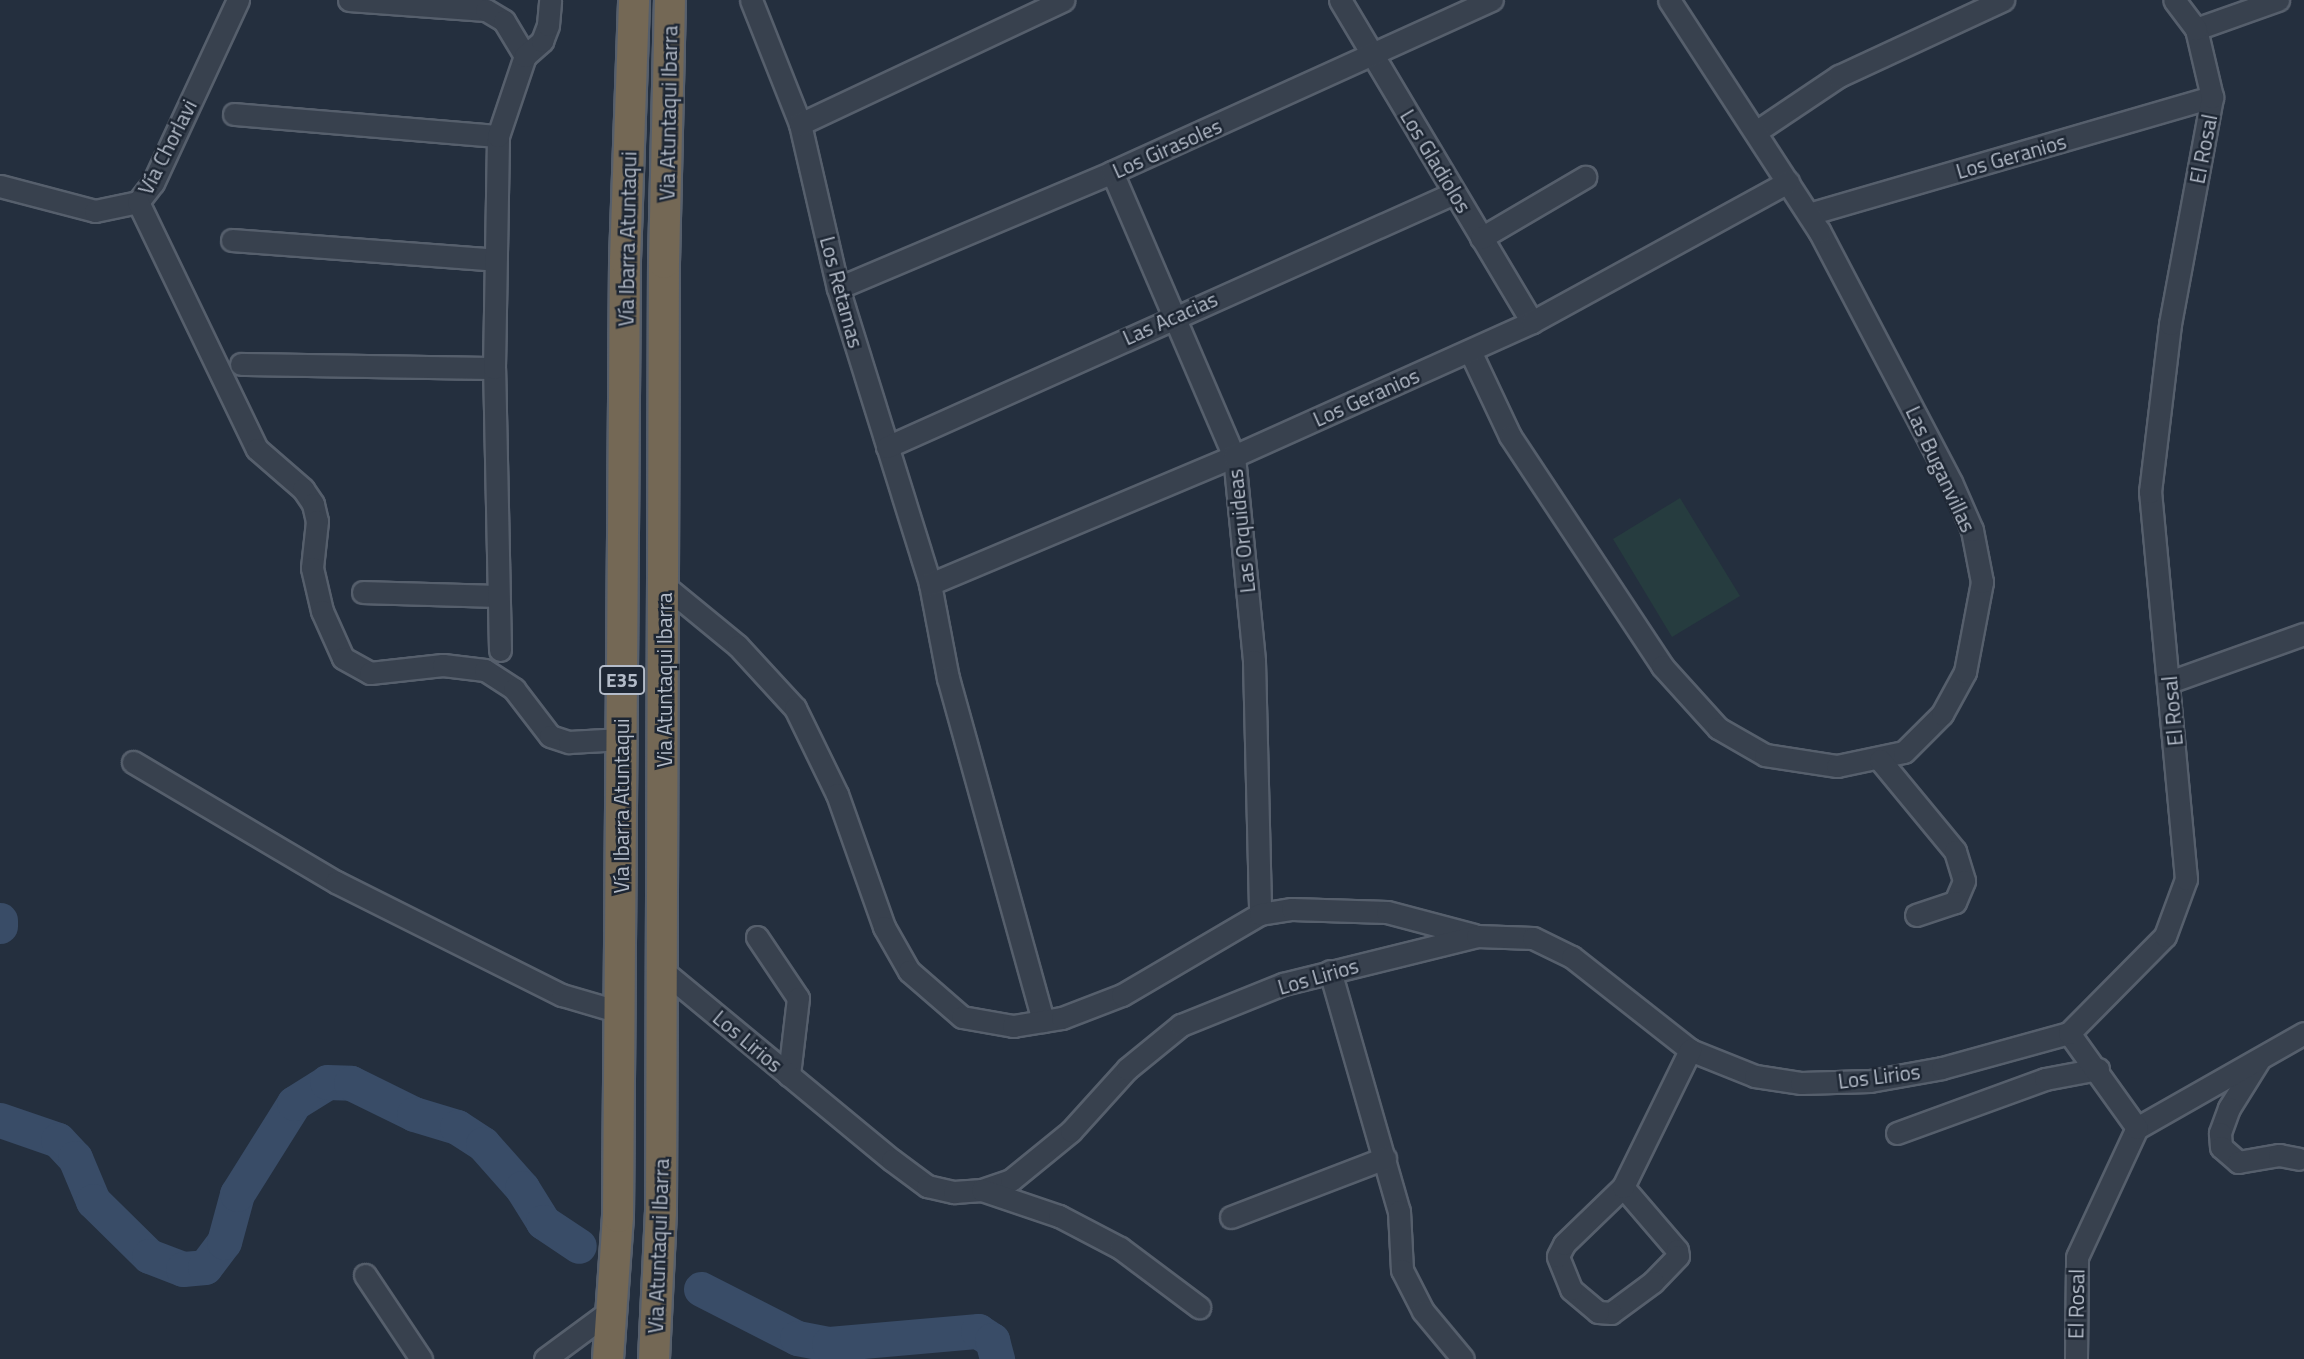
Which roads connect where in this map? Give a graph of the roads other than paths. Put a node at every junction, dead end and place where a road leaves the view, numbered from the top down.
1 (238, 0) edge
2 (349, 0) edge
3 (550, 0) edge
4 (634, 0) edge
5 (670, 0) edge
6 (751, 0) edge
7 (1063, 0) edge
8 (1340, 0) edge
9 (1493, 0) edge
10 (1669, 0) edge
11 (2003, 0) edge
12 (2174, 0) edge
13 (2278, 0) edge
14 (2196, 29) junction
15 (525, 56) junction
16 (1373, 56) junction
17 (2212, 97) junction
18 (234, 114) dead end
19 (800, 124) junction
20 (1757, 131) junction
21 (498, 136) junction
22 (1112, 172) junction
23 (1585, 177) dead end
24 (1788, 182) junction
25 (0, 186) edge
26 (1454, 192) junction
27 (138, 202) junction
28 (1809, 214) junction
29 (1481, 238) junction
30 (232, 240) dead end
31 (495, 260) junction
32 (838, 288) junction
33 (1175, 315) junction
34 (1532, 322) junction
35 (1470, 351) junction
36 (241, 364) dead end
37 (494, 368) junction
38 (887, 447) junction
39 (1234, 456) junction
40 (930, 584) junction
41 (665, 586) junction
42 (363, 592) dead end
43 (496, 596) junction
44 (2304, 634) edge
45 (500, 650) dead end
46 (2169, 682) junction
47 (622, 739) junction
48 (1880, 760) junction
49 (133, 762) dead end
50 (1260, 914) junction
51 (1916, 915) dead end
52 (1477, 936) junction
53 (757, 937) dead end
54 (662, 970) junction
55 (1330, 971) junction
56 (620, 1012) junction
57 (1043, 1021) junction
58 (2304, 1032) edge
59 (2069, 1033) junction
60 (1690, 1050) junction
61 (2260, 1058) junction
62 (2098, 1069) junction
63 (789, 1075) junction
64 (2137, 1128) junction
65 (1897, 1133) dead end
66 (1385, 1158) junction
67 (2299, 1159) dead end
68 (1623, 1187) junction
69 (982, 1190) junction
70 (1231, 1217) dead end
71 (365, 1275) dead end
72 (1199, 1307) dead end
73 (614, 1308) junction
74 (422, 1359) edge
75 (545, 1359) edge
76 (608, 1359) edge
77 (654, 1359) edge
78 (1463, 1359) edge
79 (2076, 1359) edge

1 - 27 street, Vía Chorlavi
2 - 15 street
3 - 15 street
4 - 47 highway, Vía Ibarra Atuntaqui / E35
5 - 41 highway, Via Atuntaqui Ibarra / E35
6 - 19 street, Los Retamas
7 - 19 street
8 - 16 street, Los Gladiolos
9 - 16 street, Los Girasoles
10 - 20 street, Las Buganvillas
11 - 20 street
12 - 14 street, El Rosal
13 - 14 street
14 - 17 street, El Rosal
15 - 21 street
16 - 22 street, Los Girasoles
16 - 26 street, Los Gladiolos
17 - 28 street, Los Geranios
17 - 46 street, El Rosal
18 - 21 street
19 - 32 street, Los Retamas
20 - 24 street, Las Buganvillas
21 - 31 street
22 - 32 street, Los Girasoles
22 - 33 street, Las Orquideas
23 - 29 street
24 - 28 street, Las Buganvillas
24 - 34 street, Los Geranios
25 - 27 street, Vía Chorlavi
26 - 29 street, Los Gladiolos
26 - 33 street, Las Acacias
27 - 47 street
28 - 48 street, Las Buganvillas
29 - 34 street, Los Gladiolos
30 - 31 street
31 - 37 street
32 - 38 street, Los Retamas
33 - 38 street, Las Acacias
33 - 39 street, Las Orquideas
34 - 35 street, Los Geranios
35 - 39 street, Los Geranios
35 - 48 street, Las Buganvillas
36 - 37 street
37 - 43 street
38 - 40 street, Los Retamas
39 - 40 street, Los Geranios
39 - 50 street, Las Orquideas
40 - 57 street, Los Retamas
41 - 54 highway, Via Atuntaqui Ibarra / E35
41 - 57 street
42 - 43 street
43 - 45 street
44 - 46 street
46 - 59 street, El Rosal
47 - 56 highway, Vía Ibarra Atuntaqui / E35
48 - 51 street
49 - 56 street
50 - 52 street
50 - 57 street
52 - 55 street, Los Lirios
52 - 60 street, Los Lirios
53 - 63 street
54 - 63 street, Los Lirios
54 - 77 highway, Via Atuntaqui Ibarra / E35
55 - 66 street
55 - 69 street, Los Lirios
56 - 73 highway, Vía Ibarra Atuntaqui / E35
58 - 61 street
59 - 60 street, Los Lirios
59 - 62 street
60 - 68 street
61 - 64 street
61 - 67 street
62 - 64 street
62 - 65 street
63 - 69 street, Los Lirios
64 - 79 street, El Rosal
66 - 70 street
66 - 78 street
68 - 68 street
69 - 72 street
71 - 74 street
73 - 75 street
73 - 76 highway, Vía Ibarra Atuntaqui / E35

